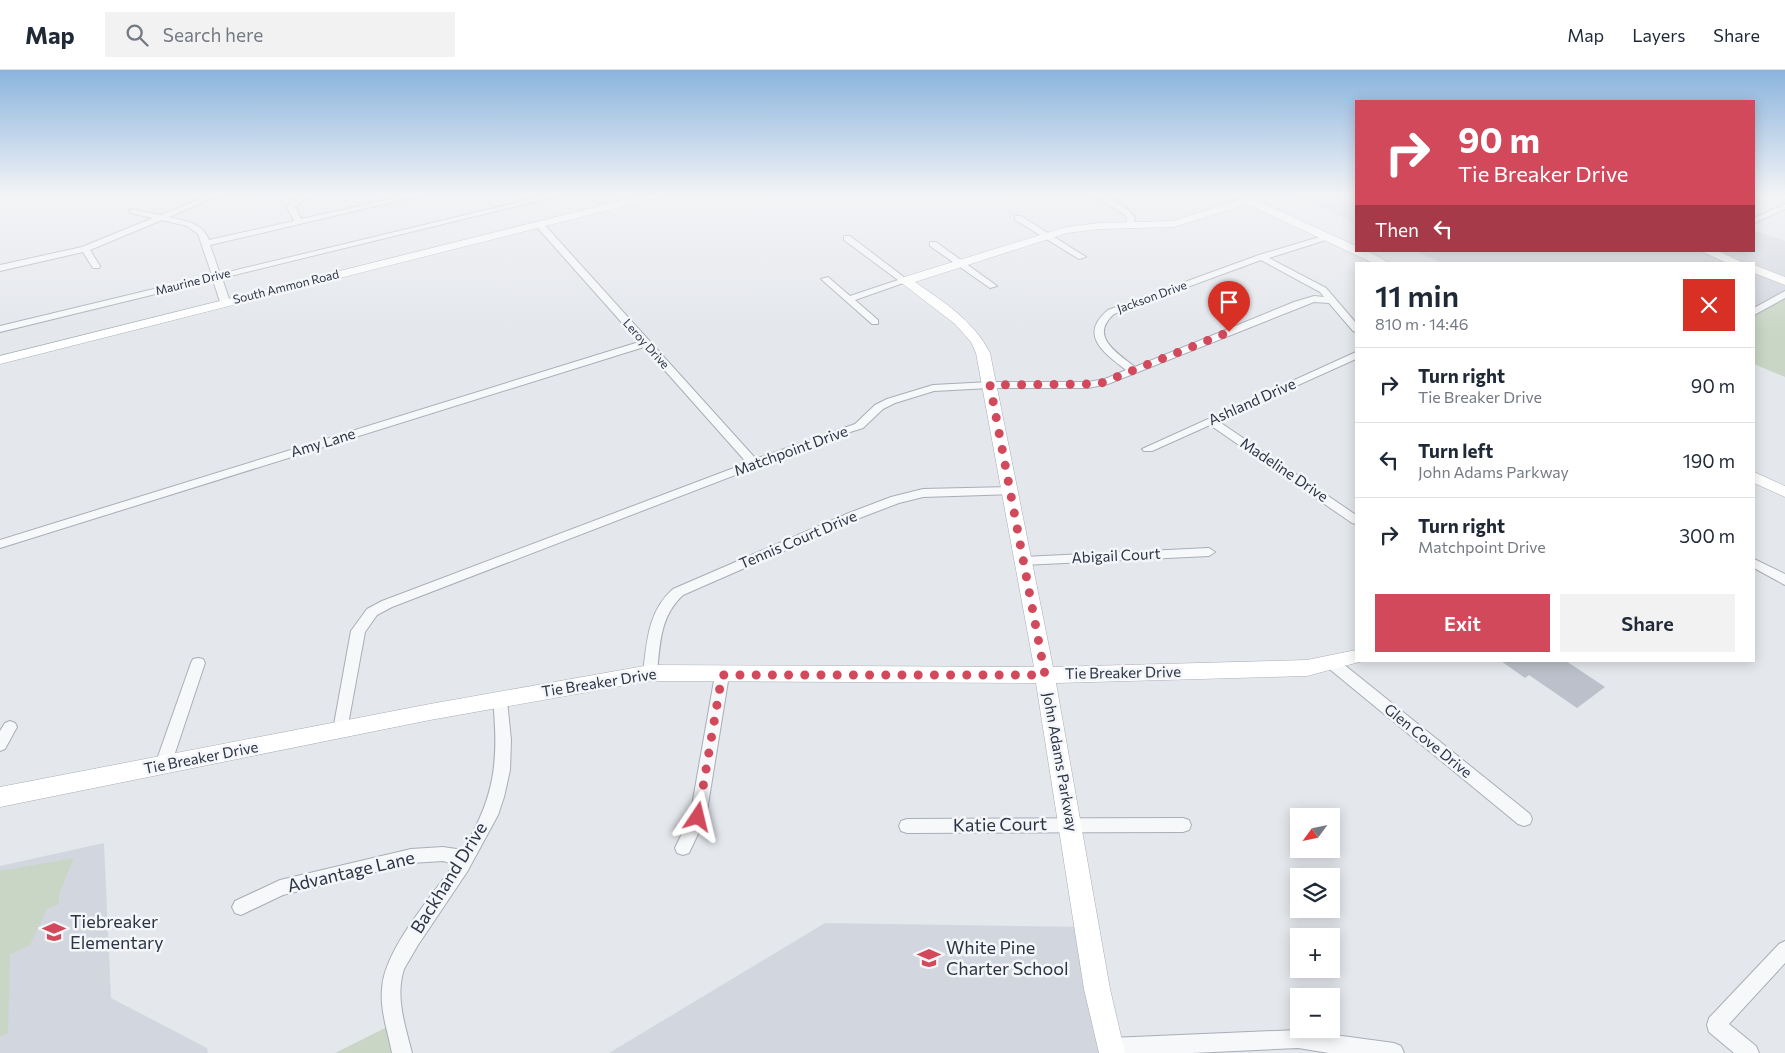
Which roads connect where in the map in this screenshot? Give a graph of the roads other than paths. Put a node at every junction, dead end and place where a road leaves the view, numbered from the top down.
1 (108, 240) edge
2 (205, 240) edge
3 (221, 240) edge
4 (369, 240) edge
5 (475, 240) edge
6 (553, 240) edge
7 (850, 240) edge
8 (1036, 240) edge
9 (1054, 240) edge
10 (1318, 240) edge
11 (1332, 240) edge
12 (207, 243) junction
13 (933, 244) dead end
14 (85, 249) junction
15 (1355, 250) edge
16 (1359, 252) edge
17 (1710, 252) edge
18 (1082, 257) dead end
19 (1262, 257) junction
20 (1381, 262) edge
21 (1735, 262) edge
22 (961, 263) junction
23 (96, 266) dead end
24 (0, 268) edge
25 (1755, 269) edge
26 (216, 277) junction
27 (825, 279) dead end
28 (905, 281) junction
29 (1785, 281) edge
30 (993, 286) dead end
31 (1785, 294) edge
32 (850, 299) junction
33 (1331, 300) junction
34 (225, 302) junction
35 (1755, 311) edge
36 (875, 322) dead end
37 (1355, 328) edge
38 (0, 329) edge
39 (646, 343) junction
40 (1355, 356) edge
41 (0, 360) edge
42 (1134, 371) junction
43 (990, 385) junction
44 (1211, 421) junction
45 (1148, 449) dead end
46 (754, 464) junction
47 (1755, 477) edge
48 (1011, 491) junction
49 (1785, 492) edge
50 (1355, 519) edge
51 (0, 544) edge
52 (1209, 552) dead end
53 (1023, 561) junction
54 (1755, 564) edge
55 (1785, 580) edge
56 (1355, 657) edge
57 (198, 663) dead end
58 (1332, 663) junction
59 (650, 673) junction
60 (722, 675) junction
61 (1045, 675) junction
62 (500, 700) junction
63 (10, 727) dead end
64 (340, 730) junction
65 (0, 745) edge
66 (163, 765) junction
67 (0, 797) edge
68 (1524, 819) dead end
69 (1071, 824) junction
70 (1183, 825) dead end
71 (907, 826) dead end
72 (683, 848) dead end
73 (466, 858) junction
74 (241, 907) dead end
75 (1785, 950) edge
76 (1112, 1050) edge
77 (402, 1053) edge
78 (1394, 1053) edge
79 (1750, 1053) edge

1 - 14 street
2 - 12 street
3 - 12 street
4 - 26 street, Maurine Drive
5 - 34 street, South Ammon Road
6 - 39 street, Leroy Drive
7 - 28 street, John Adams Parkway
8 - 22 street
9 - 18 street
10 - 19 street, Jackson Drive
11 - 15 street
12 - 26 street
13 - 22 street
14 - 23 street
14 - 24 street
16 - 20 street
17 - 21 street
19 - 33 street
19 - 42 street, Jackson Drive
22 - 28 street
22 - 30 street
25 - 29 street
26 - 34 street
26 - 38 street, Maurine Drive
27 - 32 street
28 - 32 street
28 - 43 street, John Adams Parkway
31 - 35 street
32 - 36 street
33 - 37 street
33 - 42 street, Matchpoint Drive
34 - 41 street, South Ammon Road
39 - 46 street, Leroy Drive
39 - 51 street, Amy Lane
40 - 44 street, Ashland Drive
42 - 43 street, Matchpoint Drive
43 - 46 street, Matchpoint Drive
43 - 48 street, John Adams Parkway
44 - 45 street, Ashland Drive
44 - 50 street, Madeline Drive
46 - 64 street, Matchpoint Drive
47 - 49 street
48 - 53 street, John Adams Parkway
48 - 59 street, Tennis Court Drive
52 - 53 street, Abigail Court
53 - 61 street, John Adams Parkway
54 - 55 street
56 - 58 street, Tie Breaker Drive
57 - 66 street
58 - 61 street, Tie Breaker Drive
58 - 68 street, Glen Cove Drive
59 - 60 street, Tie Breaker Drive
59 - 62 street, Tie Breaker Drive
60 - 61 street, Tie Breaker Drive
60 - 72 street
61 - 69 street, John Adams Parkway
62 - 64 street, Tie Breaker Drive
62 - 73 street, Backhand Drive
63 - 65 street
64 - 66 street, Tie Breaker Drive
66 - 67 street, Tie Breaker Drive
69 - 70 street, Katie Court
69 - 71 street, Katie Court
69 - 76 street, John Adams Parkway
73 - 74 street, Advantage Lane
73 - 77 street, Backhand Drive
75 - 79 street
76 - 78 street

